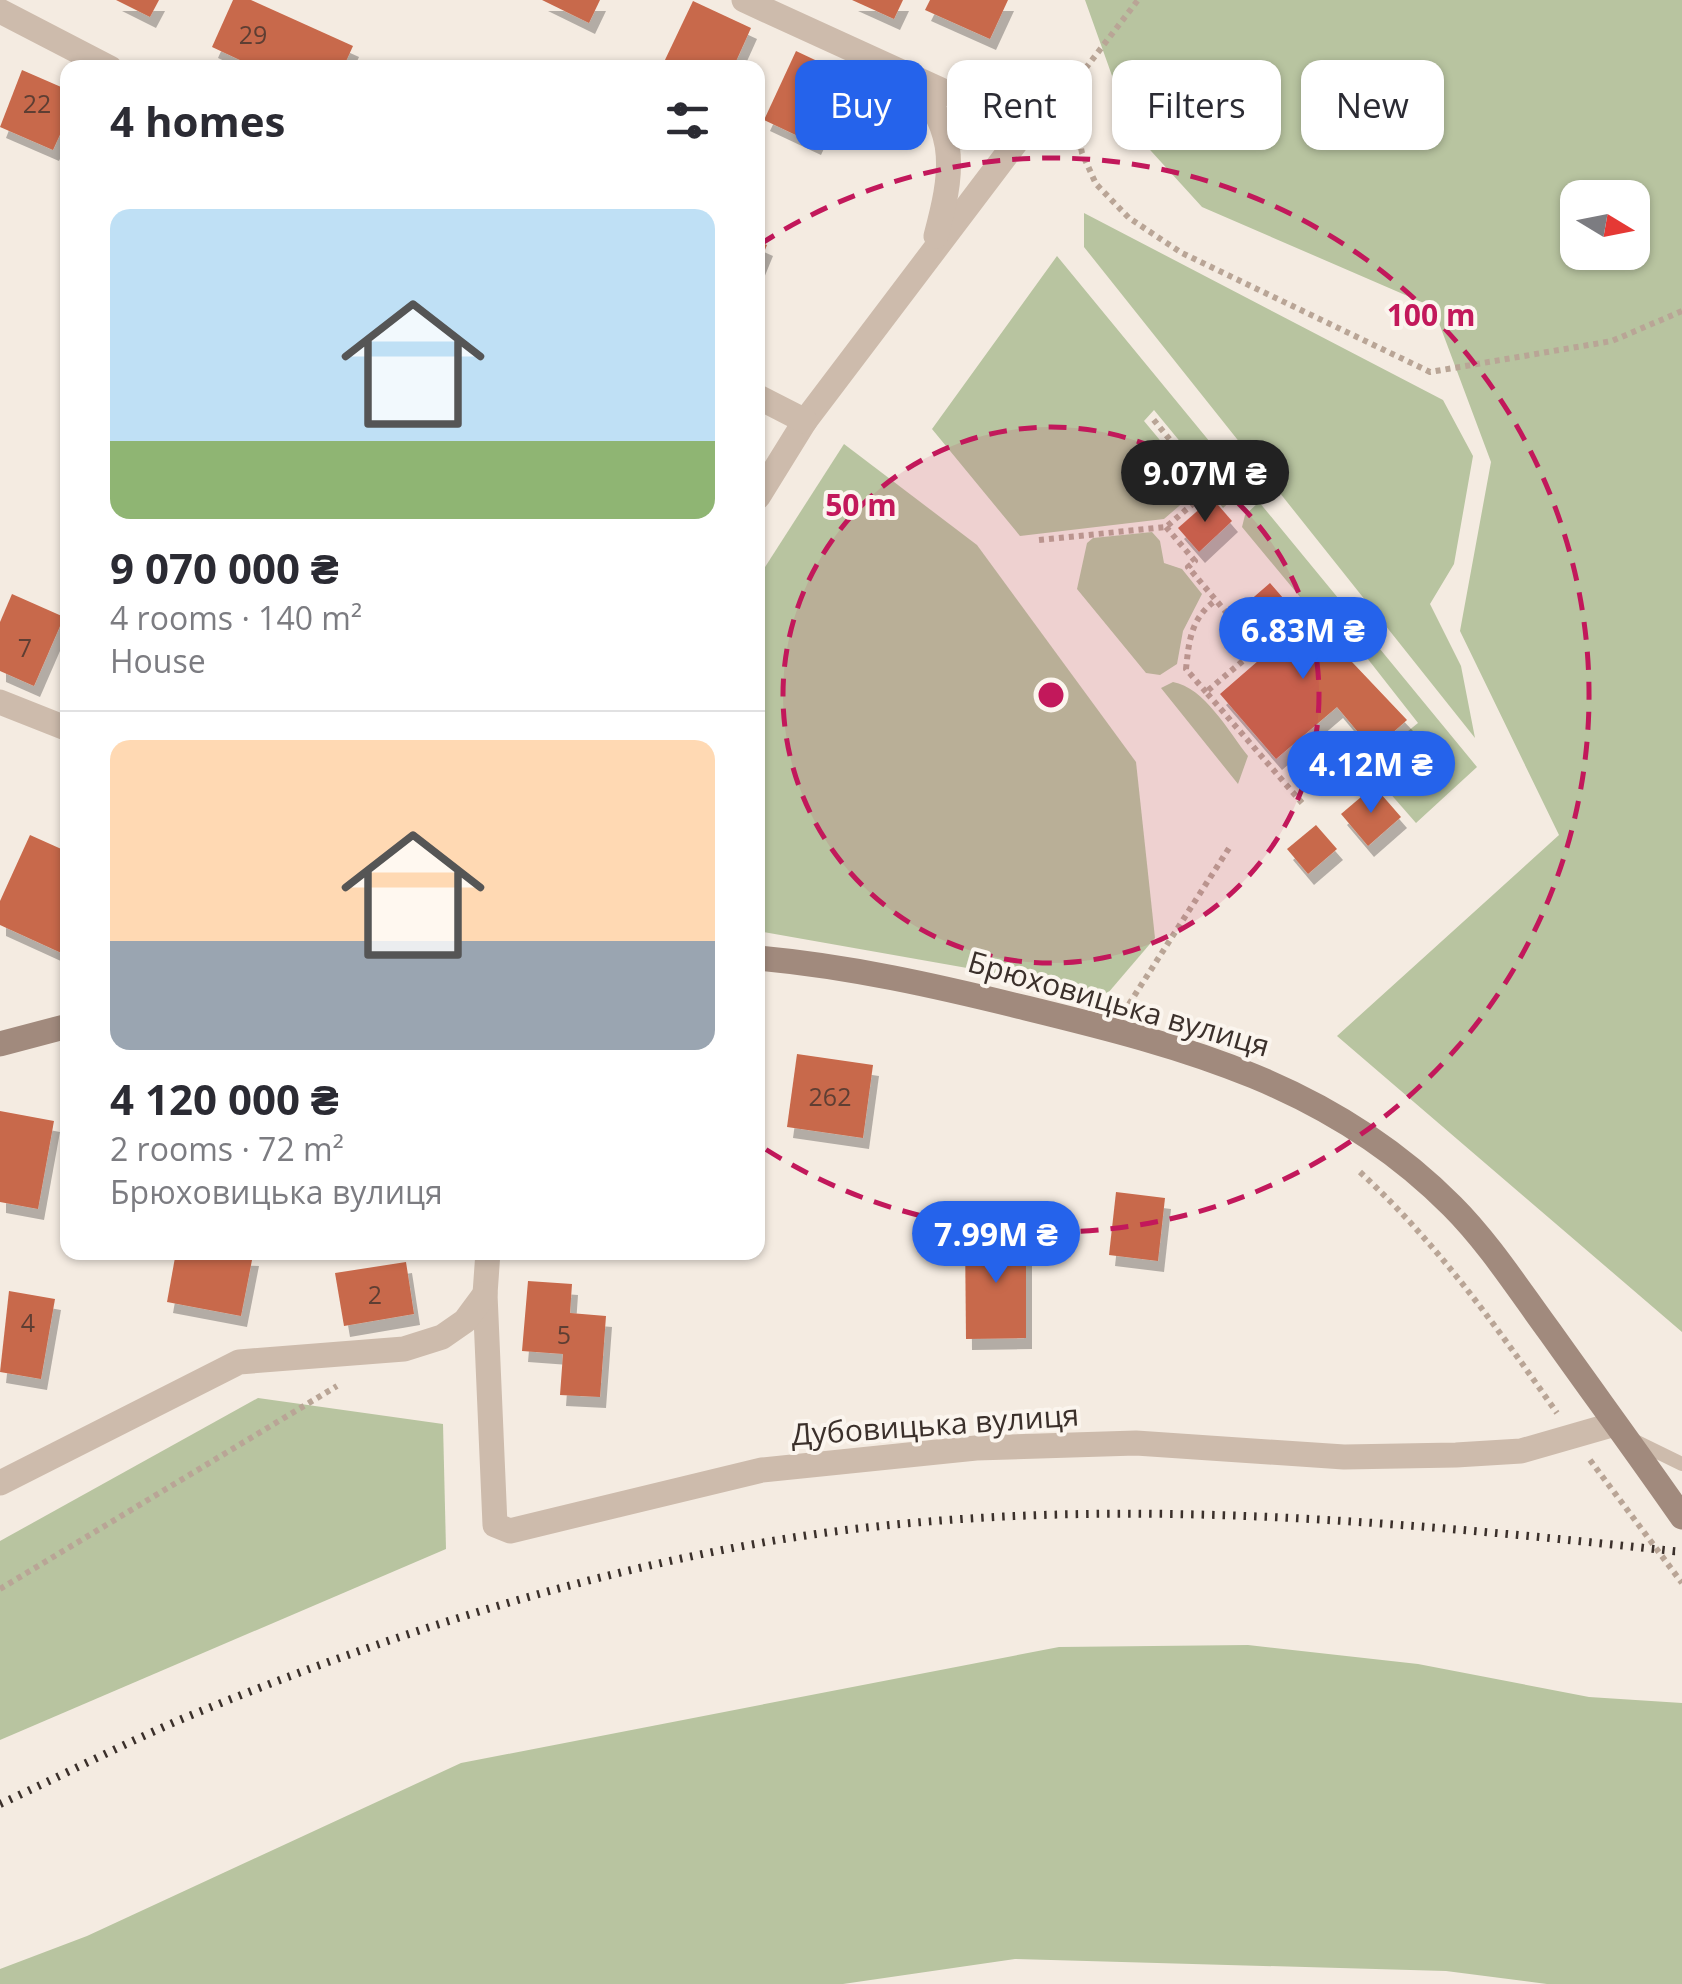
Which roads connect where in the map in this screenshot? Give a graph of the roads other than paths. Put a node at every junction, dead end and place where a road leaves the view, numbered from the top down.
1 (744, 0) edge
2 (0, 12) edge
3 (94, 60) edge
4 (877, 60) edge
5 (927, 83) edge
6 (927, 97) edge
7 (932, 251) junction
8 (765, 401) edge
9 (805, 421) junction
10 (765, 486) edge
11 (0, 702) edge
12 (60, 726) edge
13 (765, 959) edge
14 (60, 1028) edge
15 (0, 1044) edge
16 (487, 1260) edge
17 (485, 1294) junction
18 (1620, 1430) junction
19 (1682, 1464) edge
20 (0, 1482) edge
21 (1682, 1517) edge

1 - 4 street
2 - 3 street
5 - 7 street
6 - 7 street
7 - 9 street
8 - 9 street
9 - 10 street
11 - 12 street
13 - 18 main road, Брюховицька вулиця
14 - 15 main road
16 - 17 street, Дубовицька вулиця
17 - 18 street, Дубовицька вулиця
17 - 20 street
18 - 19 lane
18 - 21 main road, Брюховицька вулиця

